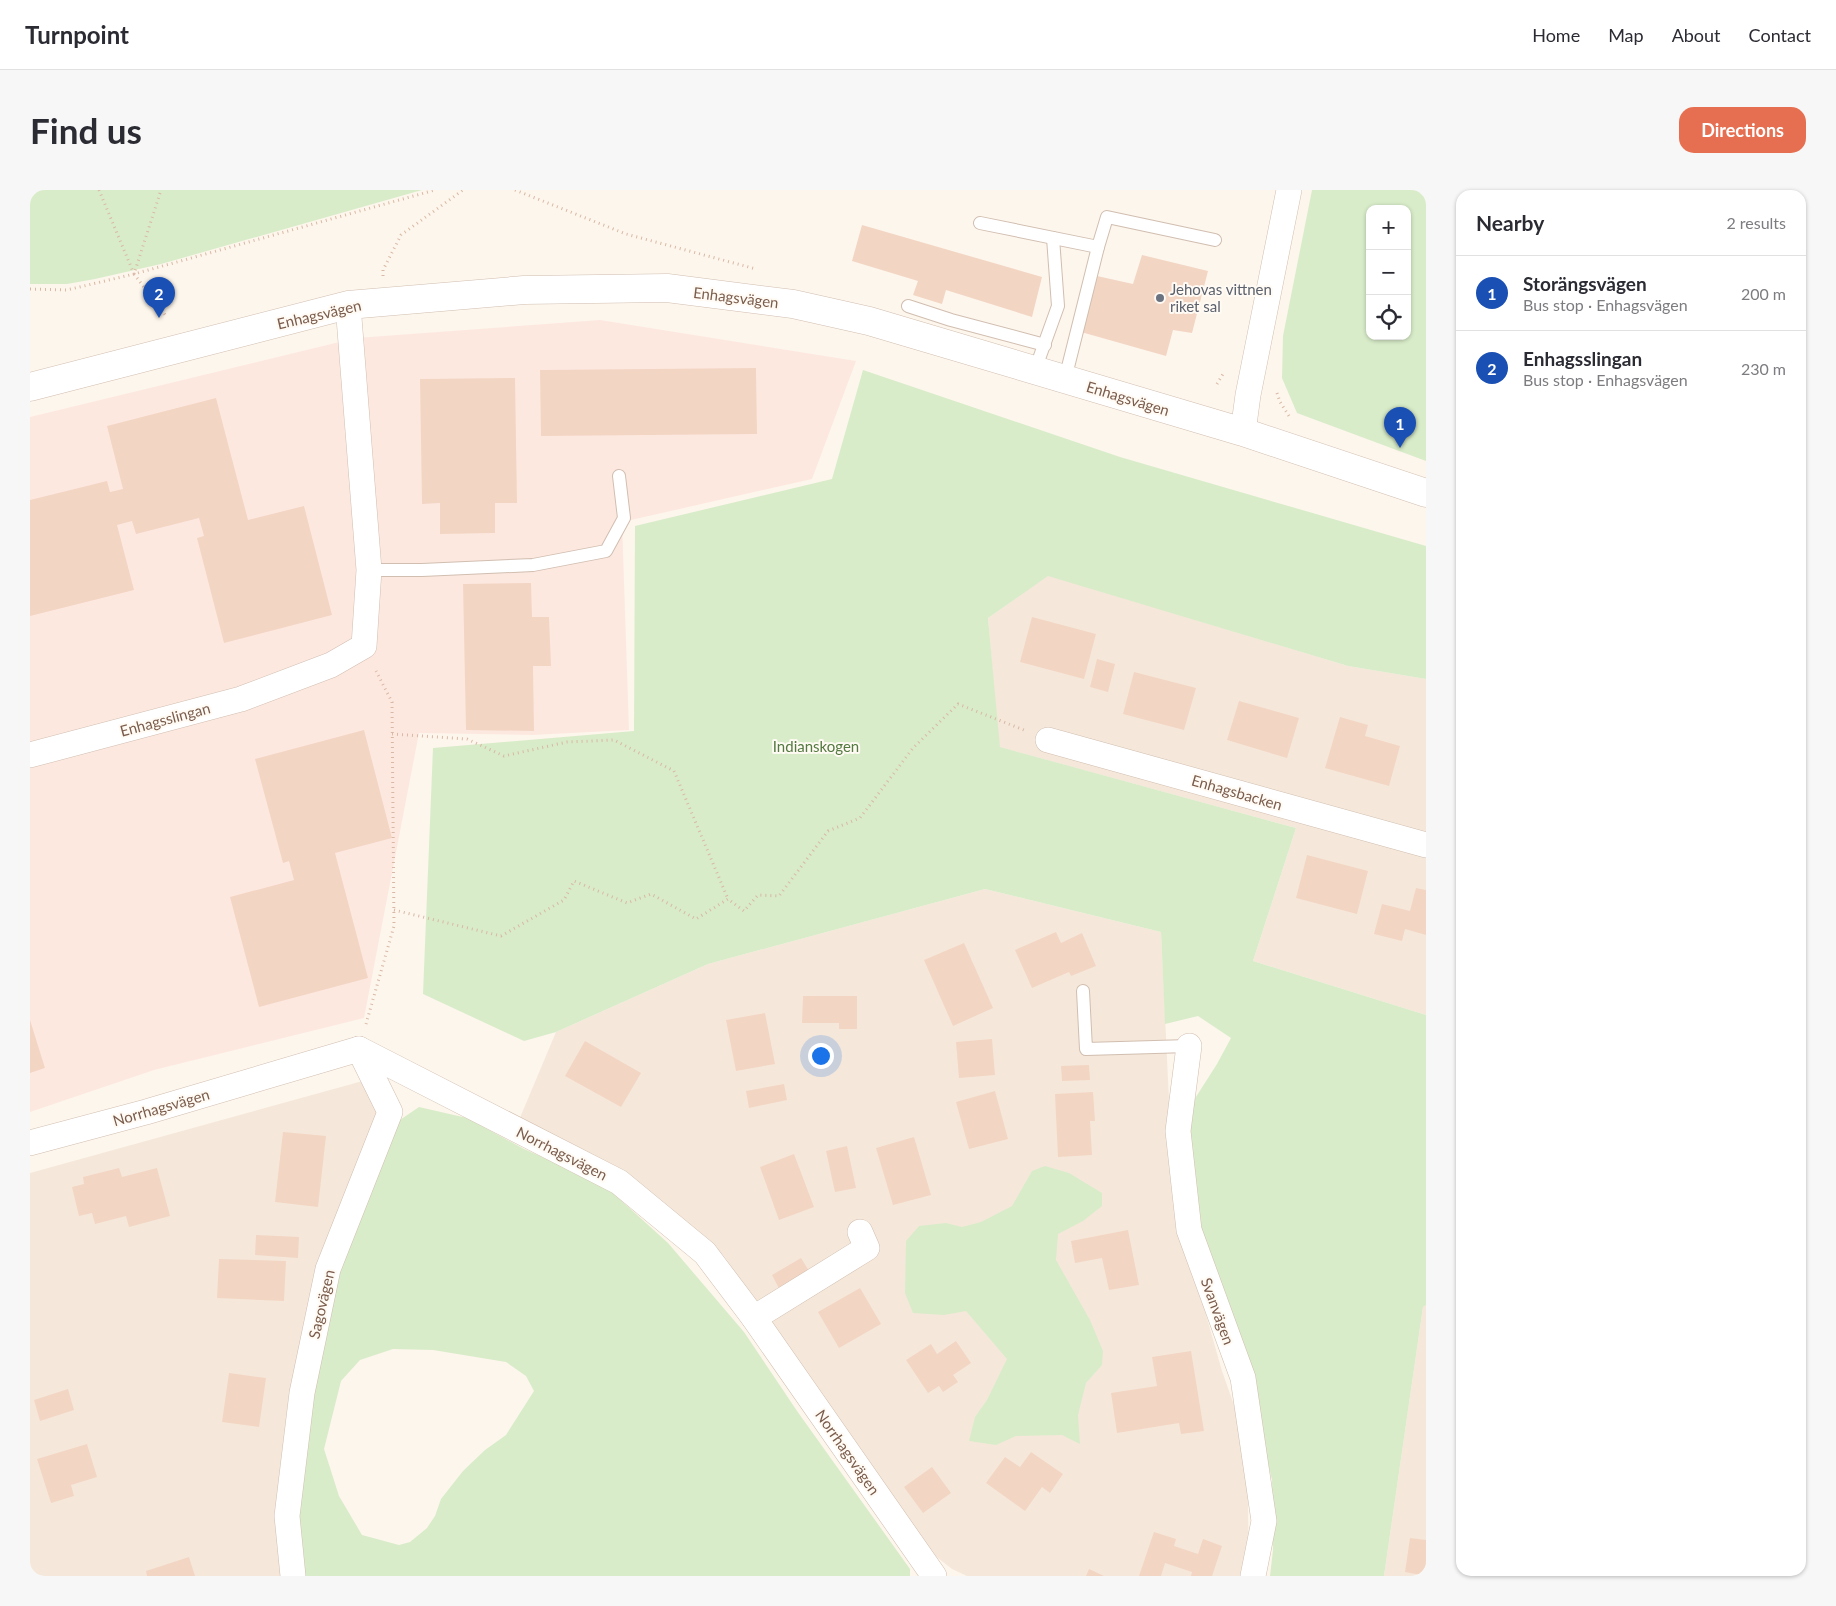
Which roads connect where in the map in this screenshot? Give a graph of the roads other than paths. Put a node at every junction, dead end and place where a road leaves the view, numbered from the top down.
1 (1289, 190) edge
2 (980, 223) dead end
3 (1053, 238) junction
4 (1215, 240) dead end
5 (1098, 247) junction
6 (348, 305) junction
7 (908, 306) dead end
8 (1045, 345) junction
9 (1035, 370) junction
10 (1065, 379) junction
11 (30, 387) edge
12 (1243, 432) junction
13 (619, 476) dead end
14 (1426, 492) edge
15 (369, 570) junction
16 (1048, 740) road end
17 (30, 756) edge
18 (1426, 845) edge
19 (1083, 991) dead end
20 (1189, 1046) joint
21 (359, 1049) junction
22 (30, 1143) edge
23 (860, 1232) dead end
24 (754, 1318) junction
25 (294, 1576) edge
26 (934, 1576) edge
27 (1252, 1576) edge

1 - 12 street
2 - 3 lane
3 - 5 lane
3 - 8 lane
4 - 5 lane
5 - 10 lane
6 - 9 street, Enhagsvägen
6 - 11 street, Enhagsvägen
6 - 15 street
7 - 8 lane
8 - 9 lane
9 - 10 street, Enhagsvägen
10 - 12 street, Enhagsvägen
12 - 14 street, Enhagsvägen
13 - 15 lane
15 - 17 street, Enhagsslingan
16 - 18 street, Enhagsbacken
19 - 20 lane
20 - 27 street, Svanvägen
21 - 22 street, Norrhagsvägen
21 - 24 street, Norrhagsvägen
21 - 25 street, Sagovägen
23 - 24 street
24 - 26 street, Norrhagsvägen

